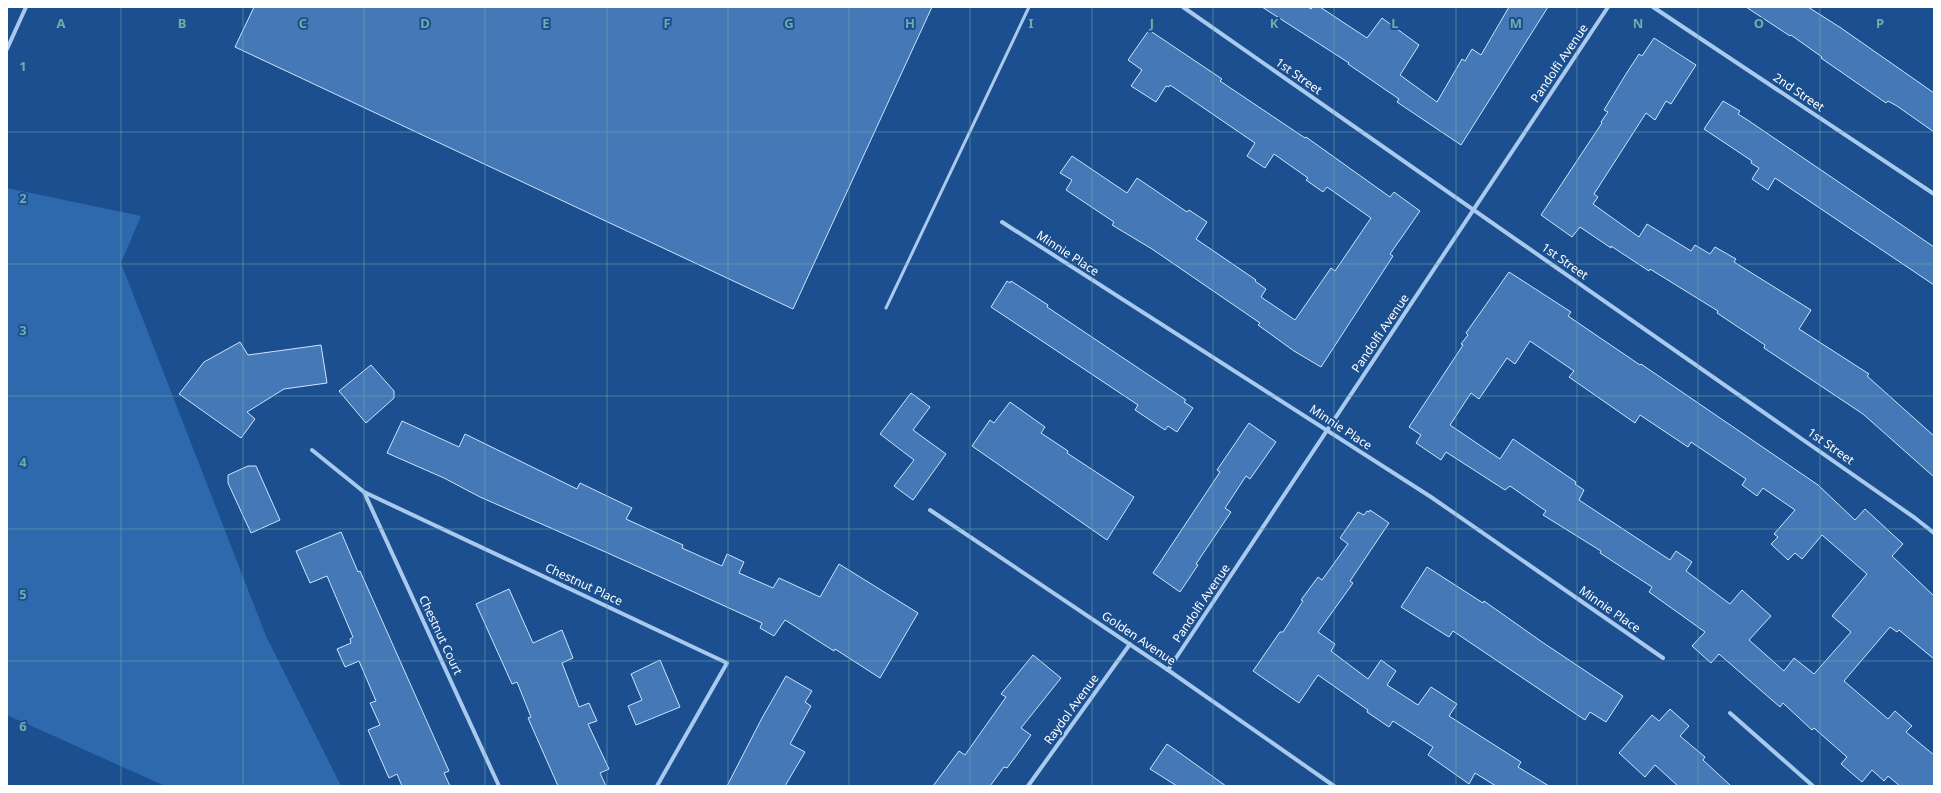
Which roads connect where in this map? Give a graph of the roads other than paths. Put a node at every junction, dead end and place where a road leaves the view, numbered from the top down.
1 (26, 7) edge
2 (1029, 7) edge
3 (1183, 7) edge
4 (1608, 7) edge
5 (1653, 7) edge
6 (7, 49) edge
7 (1934, 194) edge
8 (1474, 210) junction
9 (1002, 222) dead end
10 (886, 308) dead end
11 (1327, 430) junction
12 (312, 450) dead end
13 (364, 492) junction
14 (930, 510) dead end
15 (1934, 533) edge
16 (1130, 644) junction
17 (1663, 658) dead end
18 (1168, 670) junction
19 (1730, 713) dead end
20 (499, 786) edge
21 (657, 786) edge
22 (1028, 786) edge
23 (1334, 786) edge
24 (1813, 786) edge

1 - 6 street
2 - 10 lane
3 - 8 street, 1st Street
4 - 8 street, Pandolfi Avenue
5 - 7 street, 2nd Street
8 - 11 street, Pandolfi Avenue
8 - 15 street, 1st Street
9 - 11 street, Minnie Place
11 - 17 street, Minnie Place
11 - 18 street, Pandolfi Avenue
12 - 13 street, Chestnut Place
13 - 20 street, Chestnut Court
13 - 21 street, Chestnut Place
14 - 16 street, Golden Avenue
16 - 18 street, Golden Avenue
16 - 22 street, Raydol Avenue
18 - 23 street, Golden Avenue
19 - 24 street

